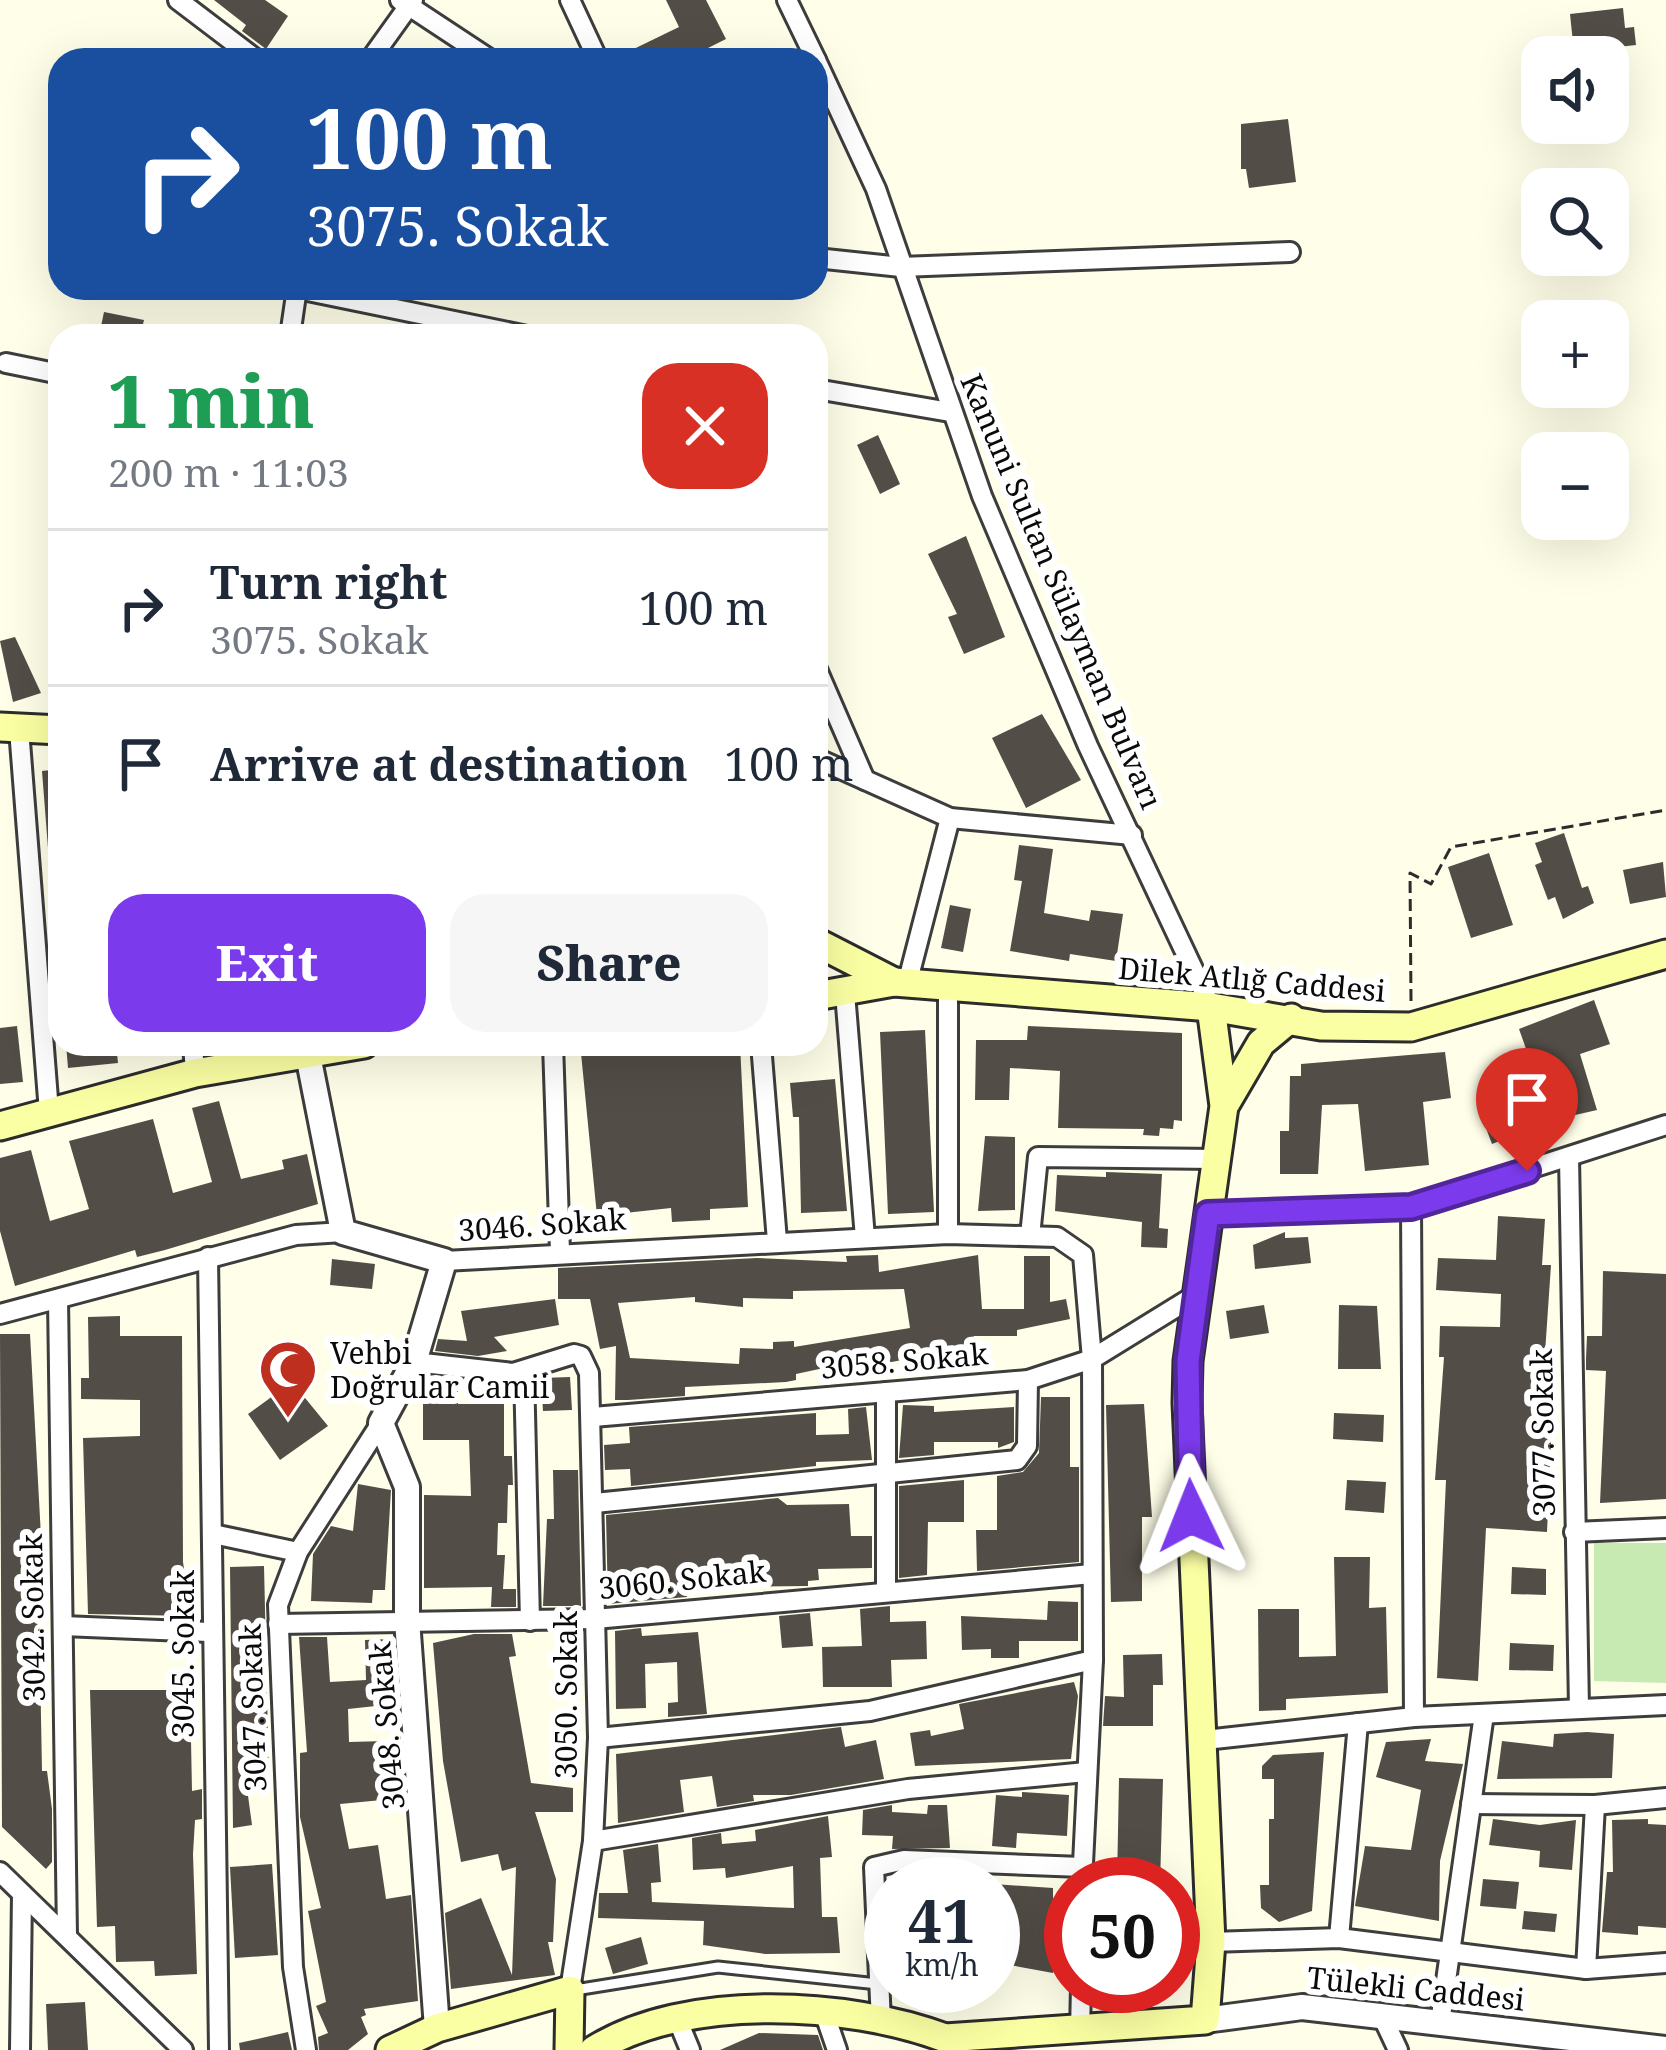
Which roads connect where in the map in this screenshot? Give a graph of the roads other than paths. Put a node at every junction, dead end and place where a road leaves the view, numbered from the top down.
1 (178, 0) edge
2 (570, 0) edge
3 (787, 0) edge
4 (407, 2) edge
5 (241, 48) edge
6 (378, 48) edge
7 (474, 48) edge
8 (592, 48) edge
9 (810, 48) edge
10 (828, 86) edge
11 (1290, 252) dead end
12 (828, 259) edge
13 (901, 266) junction
14 (350, 300) edge
15 (468, 324) edge
16 (6, 363) dead end
17 (48, 372) edge
18 (828, 391) edge
19 (950, 412) junction
20 (828, 694) edge
21 (10, 728) edge
22 (48, 730) edge
23 (828, 763) edge
24 (866, 780) junction
25 (950, 818) junction
26 (1132, 835) junction
27 (828, 948) edge
28 (1666, 954) edge
29 (900, 983) junction
30 (948, 987) junction
31 (845, 993) junction
32 (828, 995) edge
33 (1211, 1007) junction
34 (1291, 1018) junction
35 (194, 1056) edge
36 (279, 1056) edge
37 (309, 1056) edge
38 (553, 1056) edge
39 (762, 1056) edge
40 (195, 1073) junction
41 (1224, 1106) junction
42 (49, 1112) junction
43 (1666, 1125) edge
44 (0, 1126) edge
45 (1569, 1157) junction
46 (1216, 1159) junction
47 (1411, 1207) junction
48 (1208, 1214) junction
49 (343, 1232) junction
50 (948, 1234) junction
51 (1030, 1236) junction
52 (865, 1238) junction
53 (777, 1241) junction
54 (560, 1252) junction
55 (208, 1257) junction
56 (444, 1261) junction
57 (1199, 1293) junction
58 (58, 1299) junction
59 (0, 1314) edge
60 (1092, 1359) junction
61 (415, 1362) junction
62 (524, 1371) junction
63 (1028, 1380) junction
64 (886, 1392) junction
65 (593, 1418) junction
66 (381, 1423) junction
67 (887, 1472) junction
68 (595, 1503) junction
69 (1666, 1528) edge
70 (1574, 1532) junction
71 (213, 1534) junction
72 (298, 1552) junction
73 (1092, 1574) junction
74 (886, 1588) junction
75 (595, 1619) junction
76 (407, 1620) junction
77 (530, 1621) junction
78 (278, 1624) junction
79 (63, 1626) junction
80 (209, 1632) junction
81 (1093, 1660) junction
82 (1666, 1705) edge
83 (1579, 1708) junction
84 (1484, 1714) junction
85 (1414, 1717) junction
86 (1358, 1723) junction
87 (598, 1738) junction
88 (1205, 1740) junction
89 (1086, 1772) junction
90 (1666, 1798) edge
91 (1471, 1804) junction
92 (1595, 1805) junction
93 (593, 1841) junction
94 (1083, 1857) edge
95 (0, 1872) edge
96 (22, 1894) junction
97 (67, 1936) junction
98 (1339, 1938) junction
99 (1211, 1942) junction
100 (1450, 1953) junction
101 (1666, 1963) edge
102 (1586, 1969) junction
103 (864, 1982) edge
104 (570, 1990) junction
105 (880, 2013) edge
106 (1080, 2013) edge
107 (825, 2015) junction
108 (676, 2016) junction
109 (1382, 2016) junction
110 (1205, 2020) junction
111 (881, 2022) junction
112 (1440, 2023) junction
113 (437, 2028) junction
114 (1080, 2032) junction
115 (949, 2044) edge
116 (1590, 2046) edge
117 (1666, 2049) edge
118 (20, 2050) edge
119 (183, 2050) edge
120 (219, 2050) edge
121 (306, 2050) edge
122 (391, 2050) edge
123 (569, 2050) edge
124 (594, 2050) edge
125 (689, 2050) edge
126 (837, 2050) edge
127 (1397, 2050) edge

1 - 5 street
2 - 8 street
3 - 9 street, Kanuni Sultan Sülayman Bulvarı
4 - 6 street
4 - 7 street
10 - 13 street, Kanuni Sultan Sülayman Bulvarı
11 - 13 street
12 - 13 street
13 - 19 street, Kanuni Sultan Sülayman Bulvarı
14 - 15 street
16 - 17 street
18 - 19 street
19 - 26 street, Kanuni Sultan Sülayman Bulvarı
20 - 24 street
21 - 22 main road
21 - 42 street
23 - 24 street
24 - 25 street
25 - 26 street
25 - 29 street
26 - 33 street, Kanuni Sultan Sülayman Bulvarı
27 - 29 main road
28 - 34 main road, Dilek Atlığ Caddesi
29 - 30 main road, Dilek Atlığ Caddesi
29 - 31 main road
30 - 33 main road, Dilek Atlığ Caddesi
30 - 50 street
31 - 32 main road
31 - 52 street
33 - 34 main road, Dilek Atlığ Caddesi
33 - 41 main road
34 - 41 main road
35 - 40 street
36 - 40 main road
37 - 49 street
38 - 54 street
39 - 53 street
40 - 42 main road
41 - 46 main road
42 - 44 main road
43 - 45 street
45 - 47 street
45 - 70 street, 3077. Sokak
46 - 48 main road
46 - 51 street
47 - 48 street
47 - 85 street
48 - 57 main road
49 - 55 street, 3046. Sokak
49 - 56 street, 3046. Sokak
50 - 51 street, 3046. Sokak
50 - 52 street, 3046. Sokak
51 - 60 street, 3046. Sokak
52 - 53 street, 3046. Sokak
53 - 54 street, 3046. Sokak
54 - 56 street, 3046. Sokak
55 - 58 street, 3046. Sokak
55 - 71 street, 3045. Sokak
56 - 61 street, 3047. Sokak
57 - 60 street, 3058. Sokak
57 - 88 main road
58 - 59 street, 3046. Sokak
58 - 79 street, 3042. Sokak
60 - 63 street, 3058. Sokak
60 - 73 street
61 - 62 street, 3050. Sokak
61 - 66 street, 3047. Sokak
62 - 65 street, 3050. Sokak
62 - 77 street
63 - 64 street, 3058. Sokak
63 - 67 street
64 - 65 street, 3058. Sokak
64 - 67 street
65 - 68 street, 3050. Sokak
66 - 72 street, 3047. Sokak
66 - 76 street, 3048. Sokak
67 - 68 street
67 - 74 street
68 - 75 street, 3050. Sokak
69 - 70 street
70 - 83 street, 3077. Sokak
71 - 72 street
71 - 80 street, 3045. Sokak
72 - 78 street, 3047. Sokak
73 - 74 street, 3060. Sokak
73 - 81 street
74 - 75 street, 3060. Sokak
75 - 77 street, 3060. Sokak
75 - 87 street, 3050. Sokak
76 - 77 street, 3060. Sokak
76 - 78 street, 3060. Sokak
76 - 113 street, 3048. Sokak
78 - 121 street, 3047. Sokak
79 - 80 street
79 - 97 street, 3042. Sokak
80 - 120 street, 3045. Sokak
81 - 87 street
81 - 89 street
82 - 83 street
83 - 84 street
84 - 85 street
84 - 91 street
85 - 86 street
86 - 88 street
86 - 98 street
87 - 93 street, 3050. Sokak
88 - 99 main road
89 - 93 street
89 - 94 street
90 - 92 street
91 - 92 street
91 - 100 street
92 - 102 street
93 - 104 street, 3050. Sokak
95 - 96 street
96 - 97 street
96 - 118 street
97 - 119 street
98 - 99 street
98 - 100 street
99 - 110 main road
100 - 102 street
100 - 112 street
101 - 102 street
103 - 104 lane
104 - 113 main road
104 - 123 main road
105 - 111 street
106 - 114 street
107 - 108 main road, Tülekli Caddesi
107 - 111 main road, Tülekli Caddesi
107 - 126 street
108 - 124 main road, Tülekli Caddesi
108 - 125 street
109 - 110 street, Tülekli Caddesi
109 - 112 street, Tülekli Caddesi
109 - 127 street
110 - 114 main road, Tülekli Caddesi
111 - 115 main road, Tülekli Caddesi
112 - 116 street, Tülekli Caddesi
113 - 122 main road
114 - 115 main road, Tülekli Caddesi
116 - 117 street, Tülekli Caddesi

